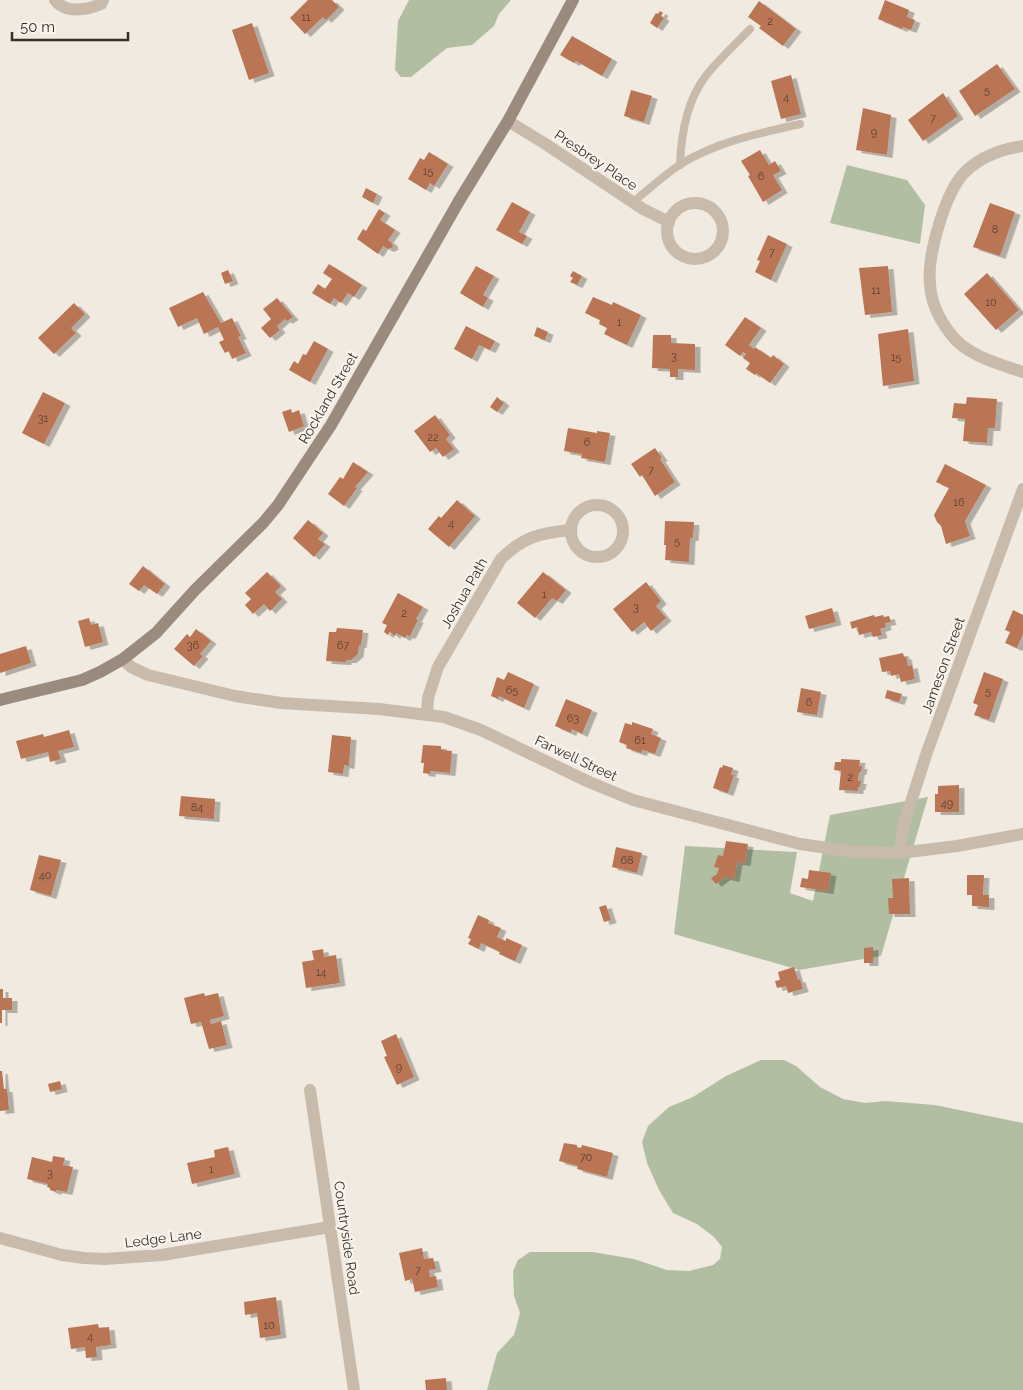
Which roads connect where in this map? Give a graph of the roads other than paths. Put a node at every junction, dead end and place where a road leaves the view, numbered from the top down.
1 (55, 0) edge
2 (103, 0) edge
3 (573, 0) edge
4 (750, 29) dead end
5 (508, 121) junction
6 (800, 124) dead end
7 (1023, 146) edge
8 (680, 165) junction
9 (632, 202) junction
10 (670, 222) junction
11 (1023, 372) edge
12 (1023, 489) edge
13 (570, 530) junction
14 (123, 659) junction
15 (0, 700) edge
16 (427, 714) junction
17 (1023, 834) edge
18 (900, 853) junction
19 (310, 1090) dead end
20 (330, 1227) junction
21 (0, 1238) edge
22 (354, 1390) edge

1 - 2 street
3 - 5 street, Rockland Street
4 - 8 lane
5 - 9 street, Presbrey Place
5 - 14 street, Rockland Street
6 - 8 lane
7 - 11 street
8 - 9 lane
9 - 10 street, Presbrey Place
10 - 10 street
12 - 18 street, Jameson Street
13 - 13 street
13 - 16 street, Joshua Path
14 - 15 street, Rockland Street
14 - 16 street, Farwell Street
16 - 18 street, Farwell Street
17 - 18 street, Farwell Street
19 - 20 street, Countryside Road
20 - 21 street, Ledge Lane
20 - 22 street, Countryside Road

